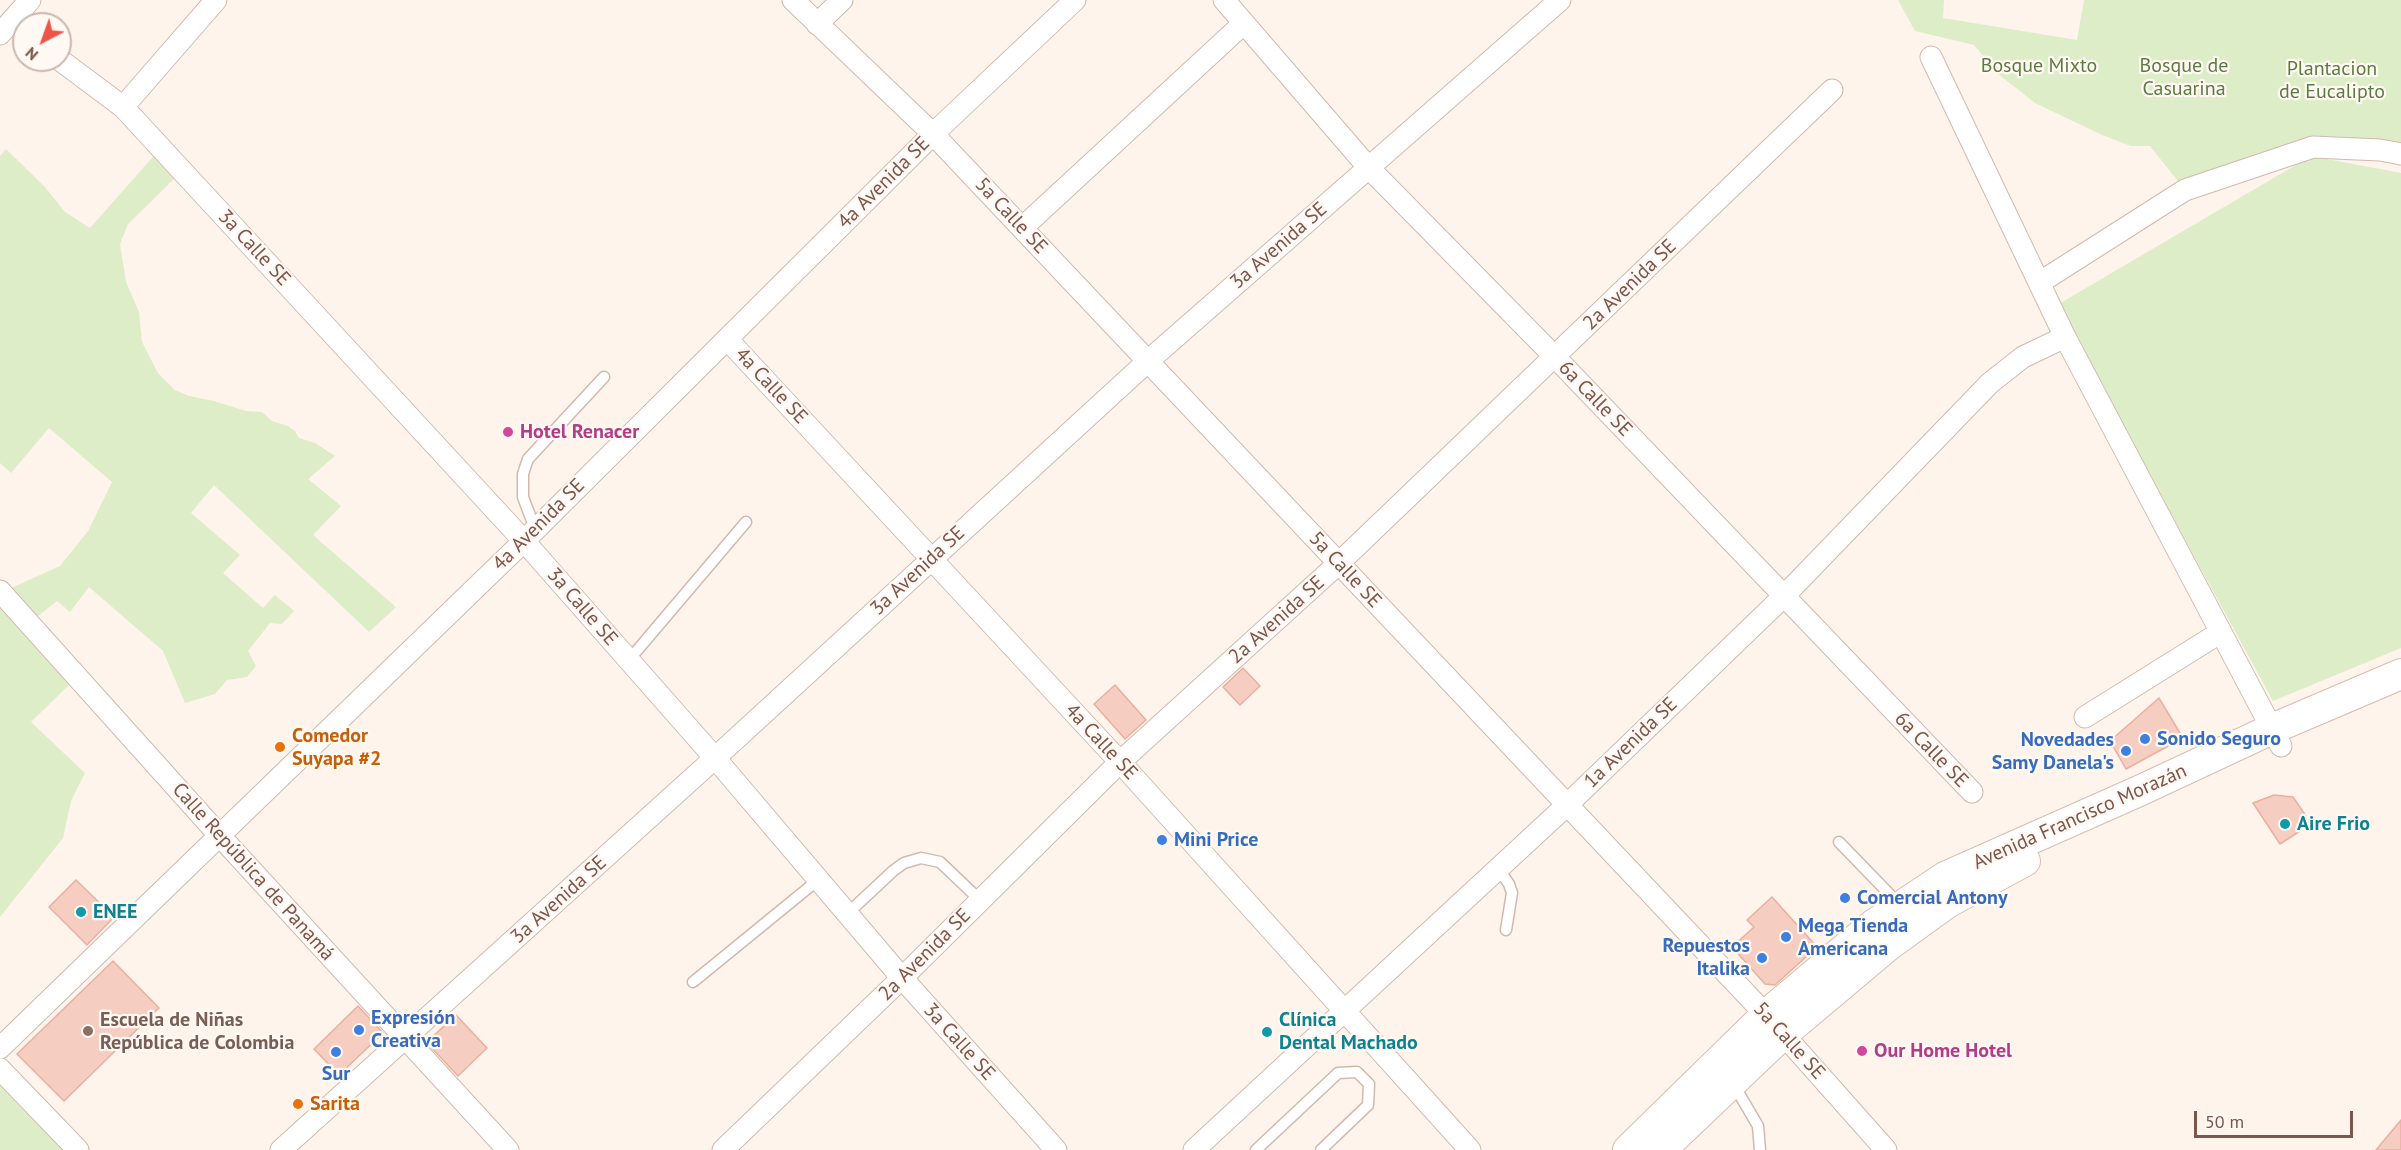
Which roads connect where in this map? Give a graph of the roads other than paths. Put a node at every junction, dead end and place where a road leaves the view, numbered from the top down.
1 (30, 0) edge
2 (216, 0) edge
3 (793, 0) edge
4 (842, 0) edge
5 (1075, 0) edge
6 (1224, 0) edge
7 (1560, 0) edge
8 (1244, 22) junction
9 (817, 24) junction
10 (8, 26) edge
11 (1930, 57) dead end
12 (72, 69) edge
13 (1832, 90) dead end
14 (123, 107) junction
15 (933, 134) junction
16 (2401, 154) edge
17 (1368, 168) junction
18 (1022, 228) junction
19 (2039, 283) junction
20 (2065, 337) junction
21 (727, 339) junction
22 (1555, 357) junction
23 (1148, 361) junction
24 (604, 377) dead end
25 (746, 522) dead end
26 (529, 535) junction
27 (931, 558) junction
28 (1339, 563) junction
29 (0, 591) edge
30 (1783, 597) junction
31 (2221, 632) junction
32 (629, 660) junction
33 (2401, 674) edge
34 (2401, 695) edge
35 (2085, 717) dead end
36 (2276, 738) junction
37 (715, 758) junction
38 (1120, 762) junction
39 (1972, 792) dead end
40 (1567, 805) junction
41 (220, 836) junction
42 (1839, 842) dead end
43 (2040, 843) junction
44 (1498, 868) junction
45 (818, 879) junction
46 (980, 900) junction
47 (1901, 905) junction
48 (847, 914) junction
49 (1506, 930) dead end
50 (902, 978) junction
51 (693, 982) dead end
52 (1344, 1010) junction
53 (1774, 1024) junction
54 (405, 1040) junction
55 (0, 1048) edge
56 (0, 1070) edge
57 (1732, 1082) junction
58 (78, 1150) edge
59 (281, 1150) edge
60 (508, 1150) edge
61 (723, 1150) edge
62 (1056, 1150) edge
63 (1194, 1150) edge
64 (1256, 1150) edge
65 (1321, 1150) edge
66 (1470, 1150) edge
67 (1628, 1150) edge
68 (1661, 1150) edge
69 (1761, 1150) edge
70 (1887, 1150) edge

1 - 10 street
2 - 14 street
3 - 9 street, 5a Calle SE
4 - 9 street
5 - 15 street, 4a Avenida SE
6 - 8 street, 6a Calle SE
7 - 17 street, 3a Avenida SE
8 - 17 street, 6a Calle SE
8 - 18 street
9 - 15 street, 5a Calle SE
11 - 19 street
12 - 14 street, 3a Calle SE
13 - 22 street, 2a Avenida SE
14 - 26 street, 3a Calle SE
15 - 18 street, 5a Calle SE
15 - 21 street, 4a Avenida SE
16 - 19 street
17 - 22 street, 6a Calle SE
17 - 23 street, 3a Avenida SE
18 - 23 street, 5a Calle SE
19 - 20 street
20 - 30 street, 1a Avenida SE
20 - 31 street
21 - 26 street, 4a Avenida SE
21 - 27 street, 4a Calle SE
22 - 28 street, 2a Avenida SE
22 - 30 street, 6a Calle SE
23 - 27 street, 3a Avenida SE
23 - 28 street, 5a Calle SE
24 - 26 lane
25 - 32 lane
26 - 32 street, 3a Calle SE
26 - 41 street, 4a Avenida SE
27 - 37 street, 3a Avenida SE
27 - 38 street, 4a Calle SE
28 - 38 street, 2a Avenida SE
28 - 40 street, 5a Calle SE
29 - 41 street, Calle República de Panamá
30 - 39 street, 6a Calle SE
30 - 40 street, 1a Avenida SE
31 - 35 street
31 - 36 street
32 - 37 street, 3a Calle SE
33 - 36 main road, Avenida Francisco Morazán
34 - 36 main road, Avenida Francisco Morazán
36 - 43 main road, Avenida Francisco Morazán
37 - 45 street, 3a Calle SE
37 - 54 street, 3a Avenida SE
38 - 46 street, 2a Avenida SE
38 - 52 street, 4a Calle SE
40 - 44 street, 1a Avenida SE
40 - 53 street, 5a Calle SE
41 - 54 street, Calle República de Panamá
41 - 55 street, 4a Avenida SE
42 - 47 lane
43 - 47 main road, Avenida Francisco Morazán
43 - 53 main road, Avenida Francisco Morazán
44 - 49 lane
44 - 52 street, 1a Avenida SE
45 - 48 street, 3a Calle SE
45 - 51 lane
46 - 48 lane
46 - 50 street, 2a Avenida SE
47 - 53 main road, Avenida Francisco Morazán
48 - 50 street, 3a Calle SE
50 - 61 street, 2a Avenida SE
50 - 62 street, 3a Calle SE
52 - 63 street, 1a Avenida SE
52 - 66 street, 4a Calle SE
53 - 57 main road, Avenida Francisco Morazán
53 - 67 main road, Avenida Francisco Morazán
53 - 70 street, 5a Calle SE
54 - 59 street, 3a Avenida SE
54 - 60 street, Calle República de Panamá
56 - 58 street
57 - 68 main road, Avenida Francisco Morazán
57 - 69 lane
64 - 65 lane

